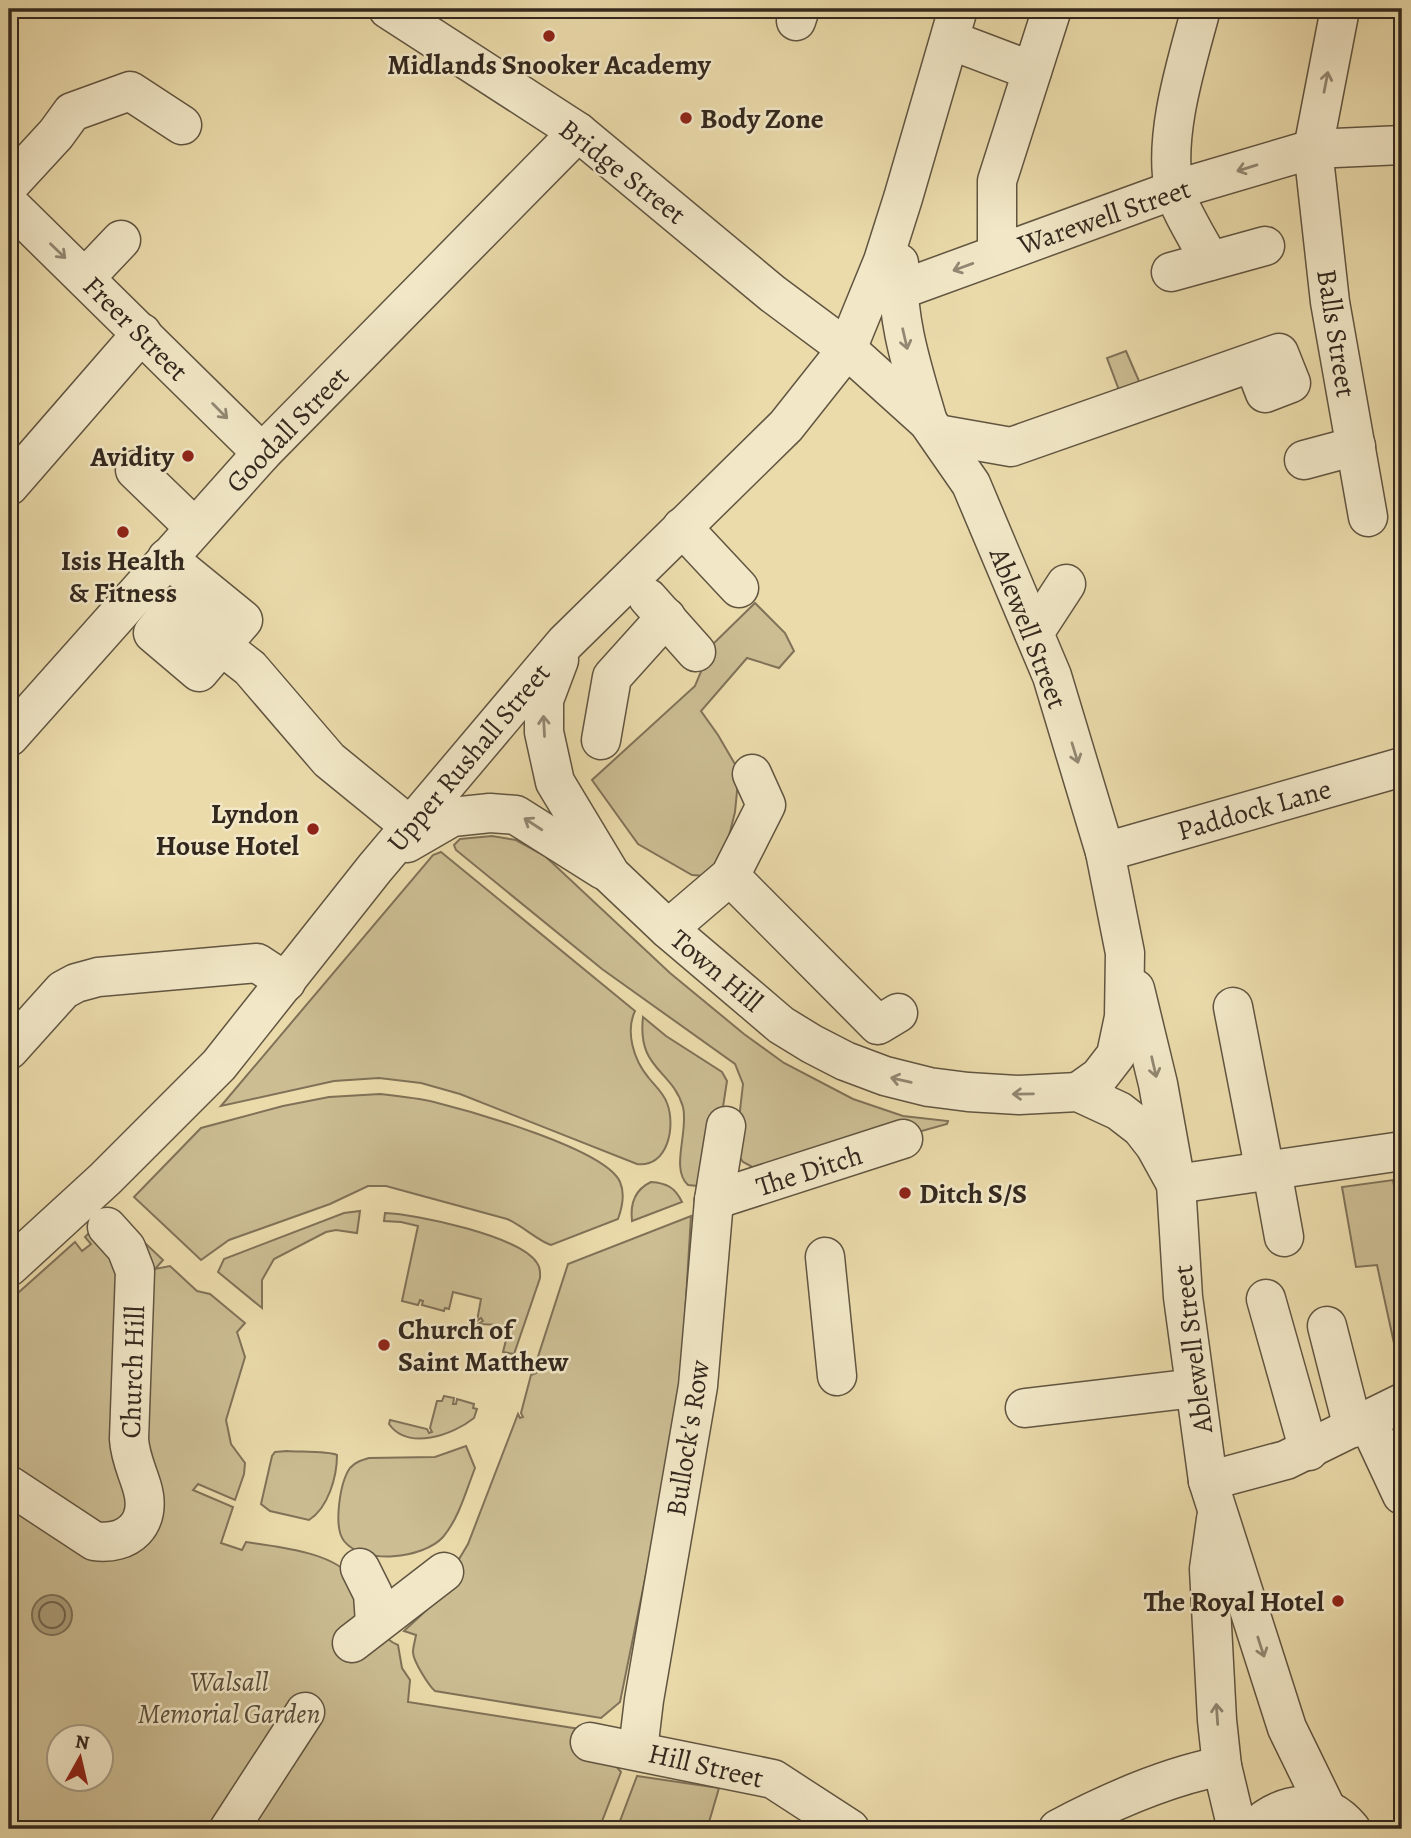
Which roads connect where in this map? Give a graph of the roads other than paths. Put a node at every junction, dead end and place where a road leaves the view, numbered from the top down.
1 (388, 9) edge
2 (1052, 9) edge
3 (1201, 9) edge
4 (1340, 9) edge
5 (954, 24) edge
6 (1032, 71) junction
7 (182, 125) dead end
8 (578, 132) junction
9 (1402, 145) edge
10 (1312, 149) junction
11 (9, 185) edge
12 (1174, 190) junction
13 (903, 198) junction
14 (17, 223) edge
15 (121, 240) dead end
16 (1265, 246) dead end
17 (998, 254) junction
18 (1210, 261) junction
19 (1171, 272) dead end
20 (85, 278) junction
21 (897, 287) junction
22 (142, 332) junction
23 (846, 349) junction
24 (1253, 362) dead end
25 (932, 428) junction
26 (1356, 446) junction
27 (262, 453) junction
28 (1304, 460) dead end
29 (135, 470) dead end
30 (9, 486) edge
31 (1368, 517) dead end
32 (194, 527) junction
33 (682, 527) junction
34 (167, 558) junction
35 (629, 579) junction
36 (1066, 584) dead end
37 (739, 588) dead end
38 (666, 617) junction
39 (1034, 633) junction
40 (565, 643) junction
41 (696, 652) dead end
42 (9, 737) edge
43 (601, 740) dead end
44 (1402, 766) edge
45 (752, 774) dead end
46 (410, 826) junction
47 (1105, 852) junction
48 (374, 868) junction
49 (611, 876) junction
50 (730, 876) junction
51 (668, 929) junction
52 (1125, 953) junction
53 (286, 982) junction
54 (1233, 1007) dead end
55 (898, 1013) dead end
56 (10, 1046) edge
57 (1078, 1092) junction
58 (726, 1126) dead end
59 (903, 1139) dead end
60 (1402, 1151) edge
61 (1269, 1172) junction
62 (1176, 1184) junction
63 (714, 1200) junction
64 (107, 1227) dead end
65 (1284, 1237) dead end
66 (825, 1257) dead end
67 (9, 1267) edge
68 (1266, 1299) dead end
69 (1328, 1326) dead end
70 (837, 1376) dead end
71 (1195, 1388) junction
72 (1402, 1403) edge
73 (1025, 1408) dead end
74 (1360, 1424) junction
75 (1309, 1451) junction
76 (9, 1485) edge
77 (1402, 1495) edge
78 (1213, 1497) junction
79 (360, 1568) dead end
80 (443, 1572) dead end
81 (305, 1712) dead end
82 (590, 1742) dead end
83 (638, 1750) junction
84 (1222, 1766) junction
85 (1339, 1819) edge
86 (229, 1829) edge
87 (850, 1829) edge
88 (1058, 1829) edge
89 (1237, 1829) edge
90 (1253, 1829) edge

1 - 8 street, Bridge Street
2 - 6 street
3 - 12 street
10 -> 4 street, Balls Street
5 - 6 street
5 - 13 street
6 - 17 street
7 - 11 street
8 - 23 street, Bridge Street
8 - 27 street, Goodall Street
9 - 10 street, Warewell Street
10 -> 12 street, Warewell Street
10 - 26 street, Balls Street
12 - 17 street, Warewell Street
12 - 18 street
13 - 21 street
13 - 23 street, Upper Rushall Street
14 -> 20 street, Freer Street
15 - 20 street
16 - 18 street
17 -> 21 street, Warewell Street
18 - 19 street
20 - 22 street, Freer Street
21 -> 25 street
22 -> 27 street, Freer Street
22 - 30 street
23 - 25 street, Ablewell Street
23 - 33 street, Upper Rushall Street
24 - 25 street
25 - 39 street, Ablewell Street
26 - 28 street
26 - 31 street, Balls Street
27 - 32 street, Goodall Street
29 - 32 street
32 - 34 street, Goodall Street
33 - 35 street, Upper Rushall Street
33 - 37 street
34 - 42 street, Goodall Street
34 - 46 street
35 - 38 street
35 - 40 street, Upper Rushall Street
36 - 39 street
38 - 41 street
38 - 43 street
39 -> 47 street, Ablewell Street
40 - 46 street, Upper Rushall Street
49 -> 40 street, Town Hill
44 - 47 street, Paddock Lane
45 - 50 street
46 - 48 street, Upper Rushall Street
47 - 52 street, Ablewell Street
49 -> 48 street
48 - 53 street, Upper Rushall Street
49 - 51 street, Town Hill
50 - 51 street
50 - 55 street
57 -> 51 street, Town Hill
52 - 57 street, Ablewell Street
52 -> 62 street, Ablewell Street
53 - 56 street
53 - 67 street, Upper Rushall Street
54 - 61 street
57 - 62 street, Ablewell Street
58 - 63 street, Bullock's Row
59 - 63 street, The Ditch
60 - 61 street
61 - 62 street
61 - 65 street
62 - 71 street, Ablewell Street
63 - 83 street, Bullock's Row
64 - 76 street, Church Hill
66 - 70 street
68 - 75 street
69 - 74 street
71 - 73 street
71 - 78 street, Ablewell Street
72 - 74 street
74 - 75 street
74 - 77 street
75 - 78 street
84 -> 78 street, Ablewell Street
78 -> 85 street, Ablewell Street
79 - 80 street
81 - 86 street
82 - 83 street, Hill Street
83 - 87 street, Hill Street
84 - 88 street
84 - 89 street, Ablewell Street
85 - 90 street

